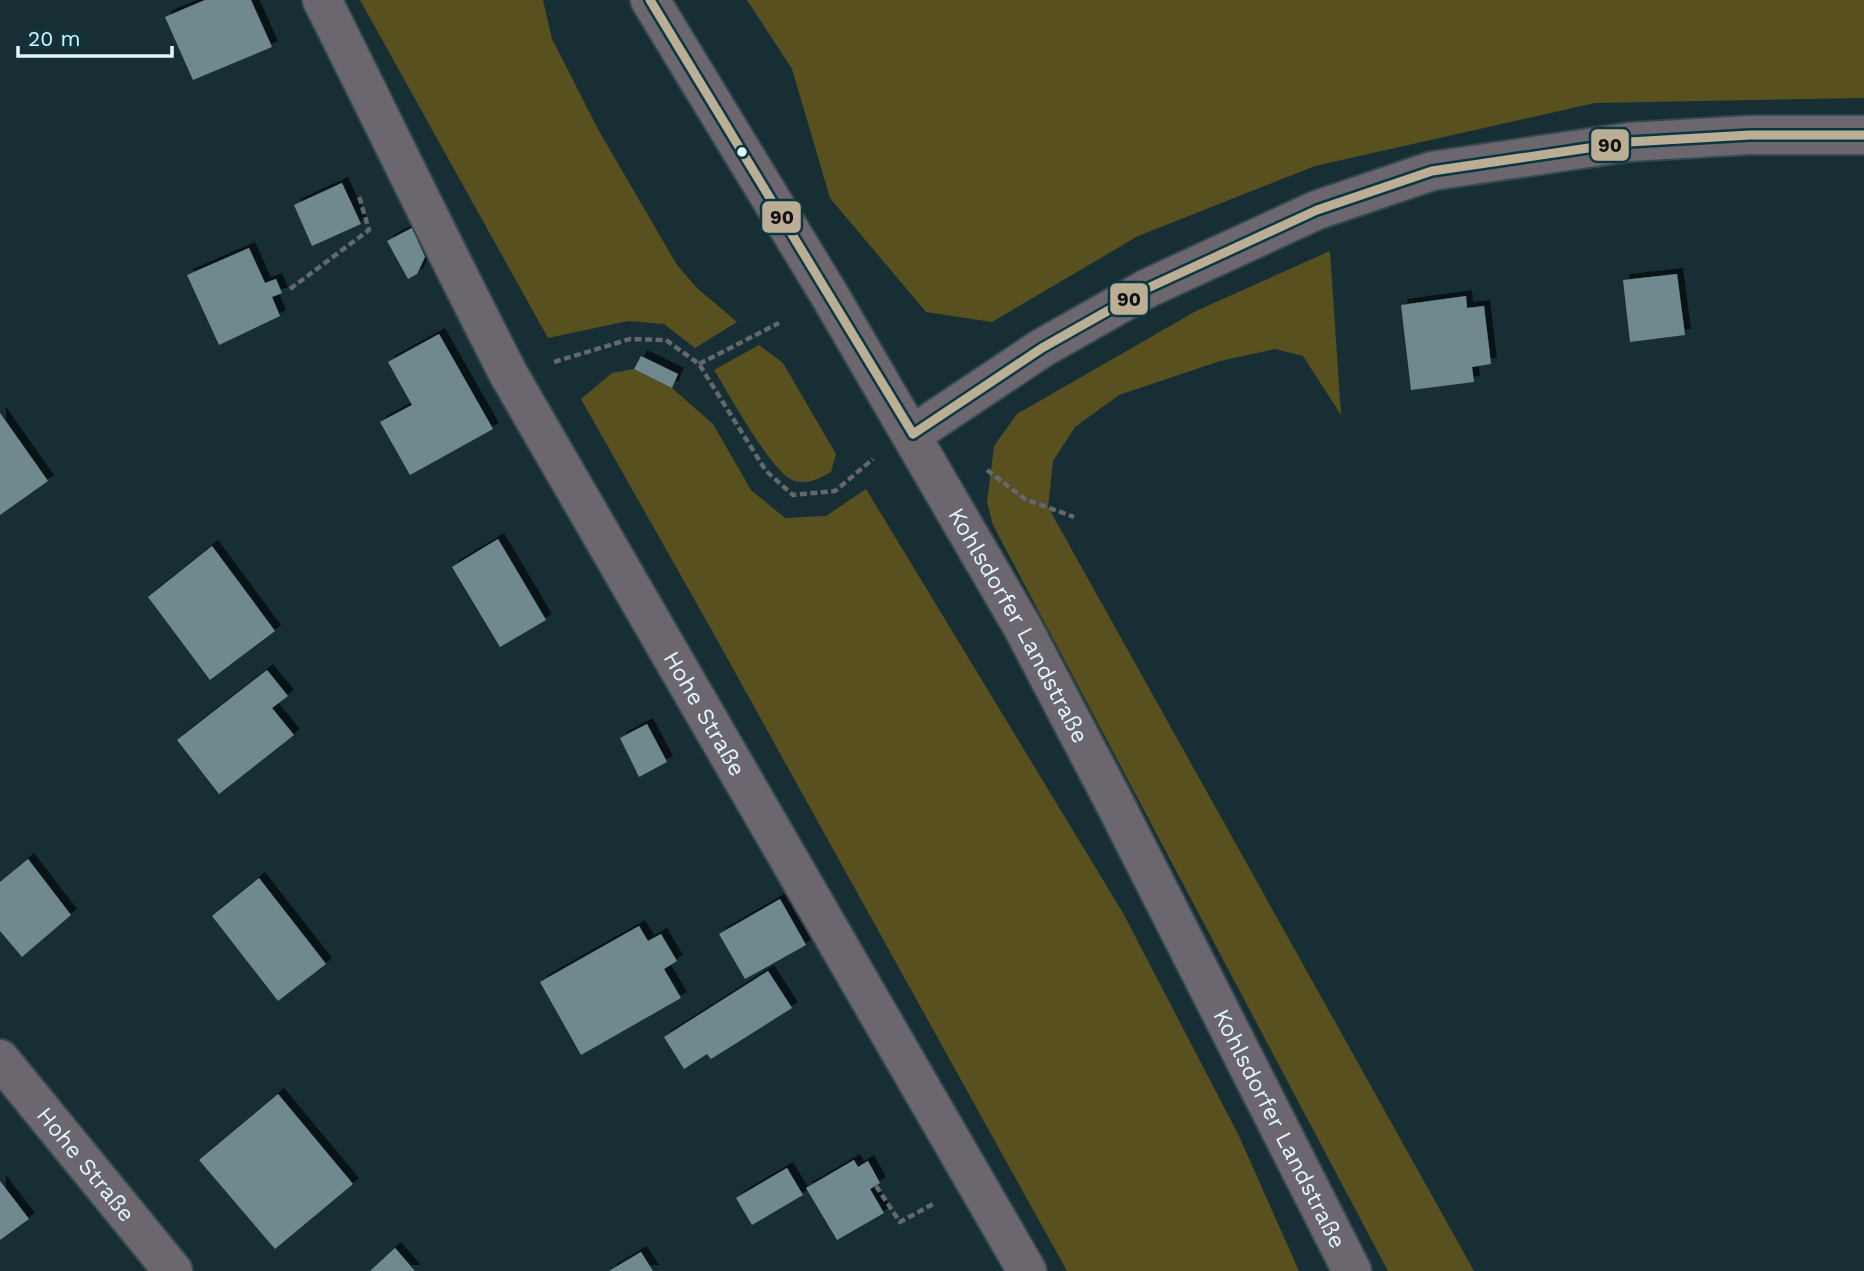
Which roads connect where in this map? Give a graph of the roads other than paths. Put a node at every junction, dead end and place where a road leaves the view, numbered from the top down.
1 (322, 0) edge
2 (650, 0) edge
3 (1864, 135) edge
4 (912, 435) junction
5 (0, 1059) edge
6 (173, 1271) edge
7 (1027, 1271) edge
8 (1352, 1271) edge

1 - 7 street, Hohe Straße
2 - 4 street, Kohlsdorfer Landstraße
3 - 4 street
4 - 8 street, Kohlsdorfer Landstraße
5 - 6 street, Hohe Straße

